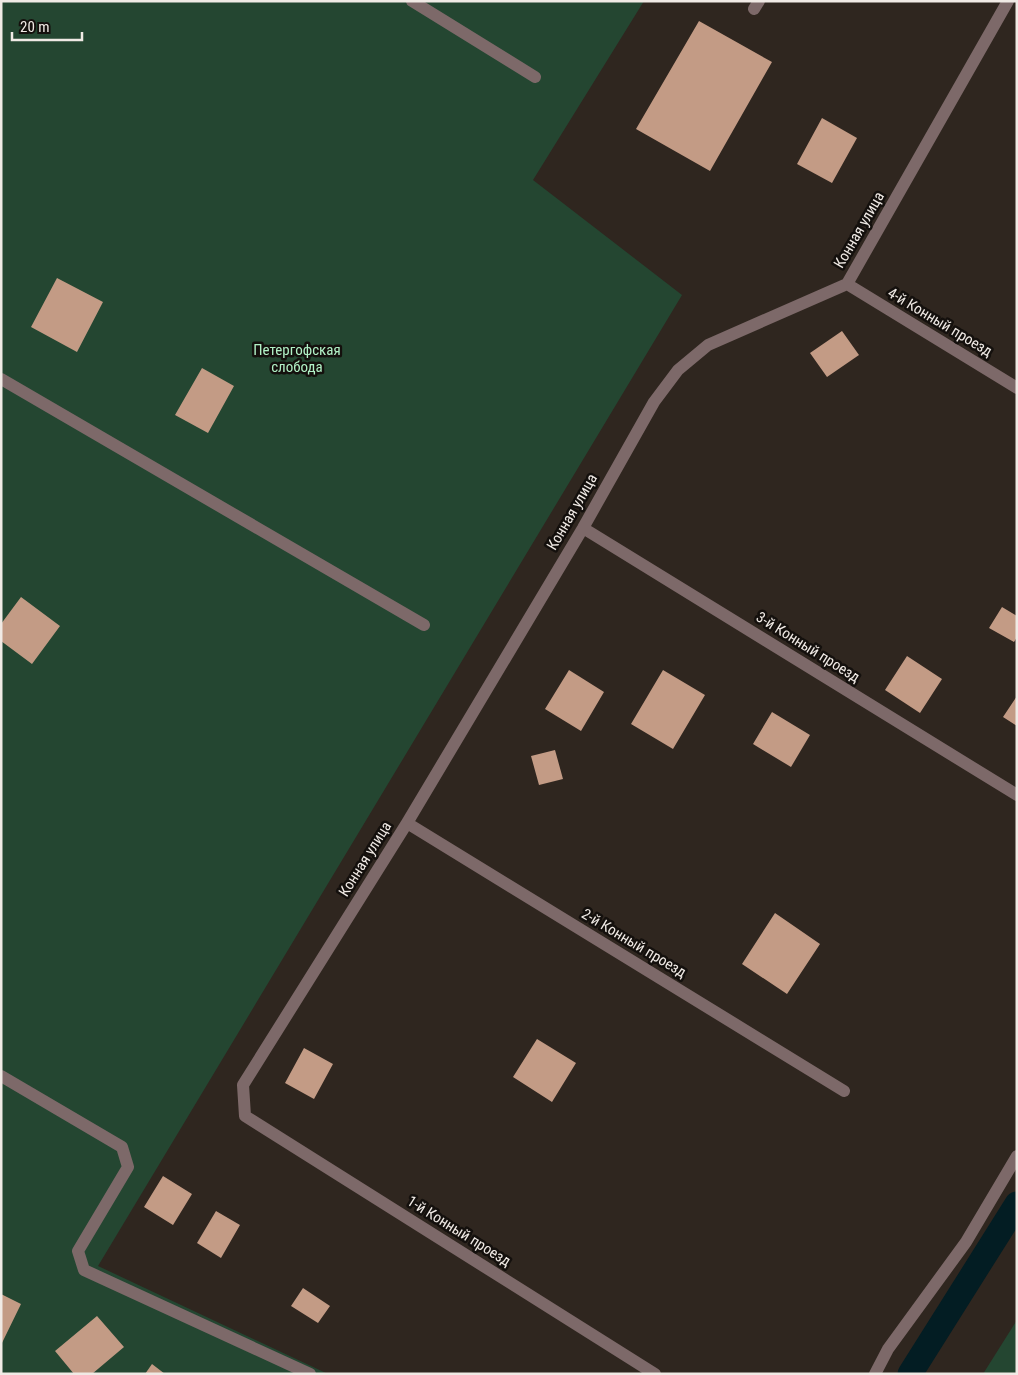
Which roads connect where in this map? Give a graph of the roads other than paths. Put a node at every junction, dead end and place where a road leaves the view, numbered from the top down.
1 (412, 1) edge
2 (1010, 5) edge
3 (534, 77) dead end
4 (847, 284) junction
5 (1, 379) edge
6 (1017, 388) edge
7 (583, 528) junction
8 (424, 625) dead end
9 (1017, 795) edge
10 (407, 823) junction
11 (1, 1076) edge
12 (844, 1091) dead end
13 (245, 1116) joint
14 (1017, 1156) edge
15 (310, 1374) edge
16 (655, 1374) edge
17 (874, 1374) edge

1 - 3 street
2 - 4 street, Конная улица
4 - 6 street, 4-й Конный проезд
4 - 7 street, Конная улица
5 - 8 street
7 - 9 street, 3-й Конный проезд
7 - 10 street, Конная улица
10 - 12 street, 2-й Конный проезд
10 - 13 street, Конная улица
11 - 15 street
13 - 16 street, 1-й Конный проезд
14 - 17 street

